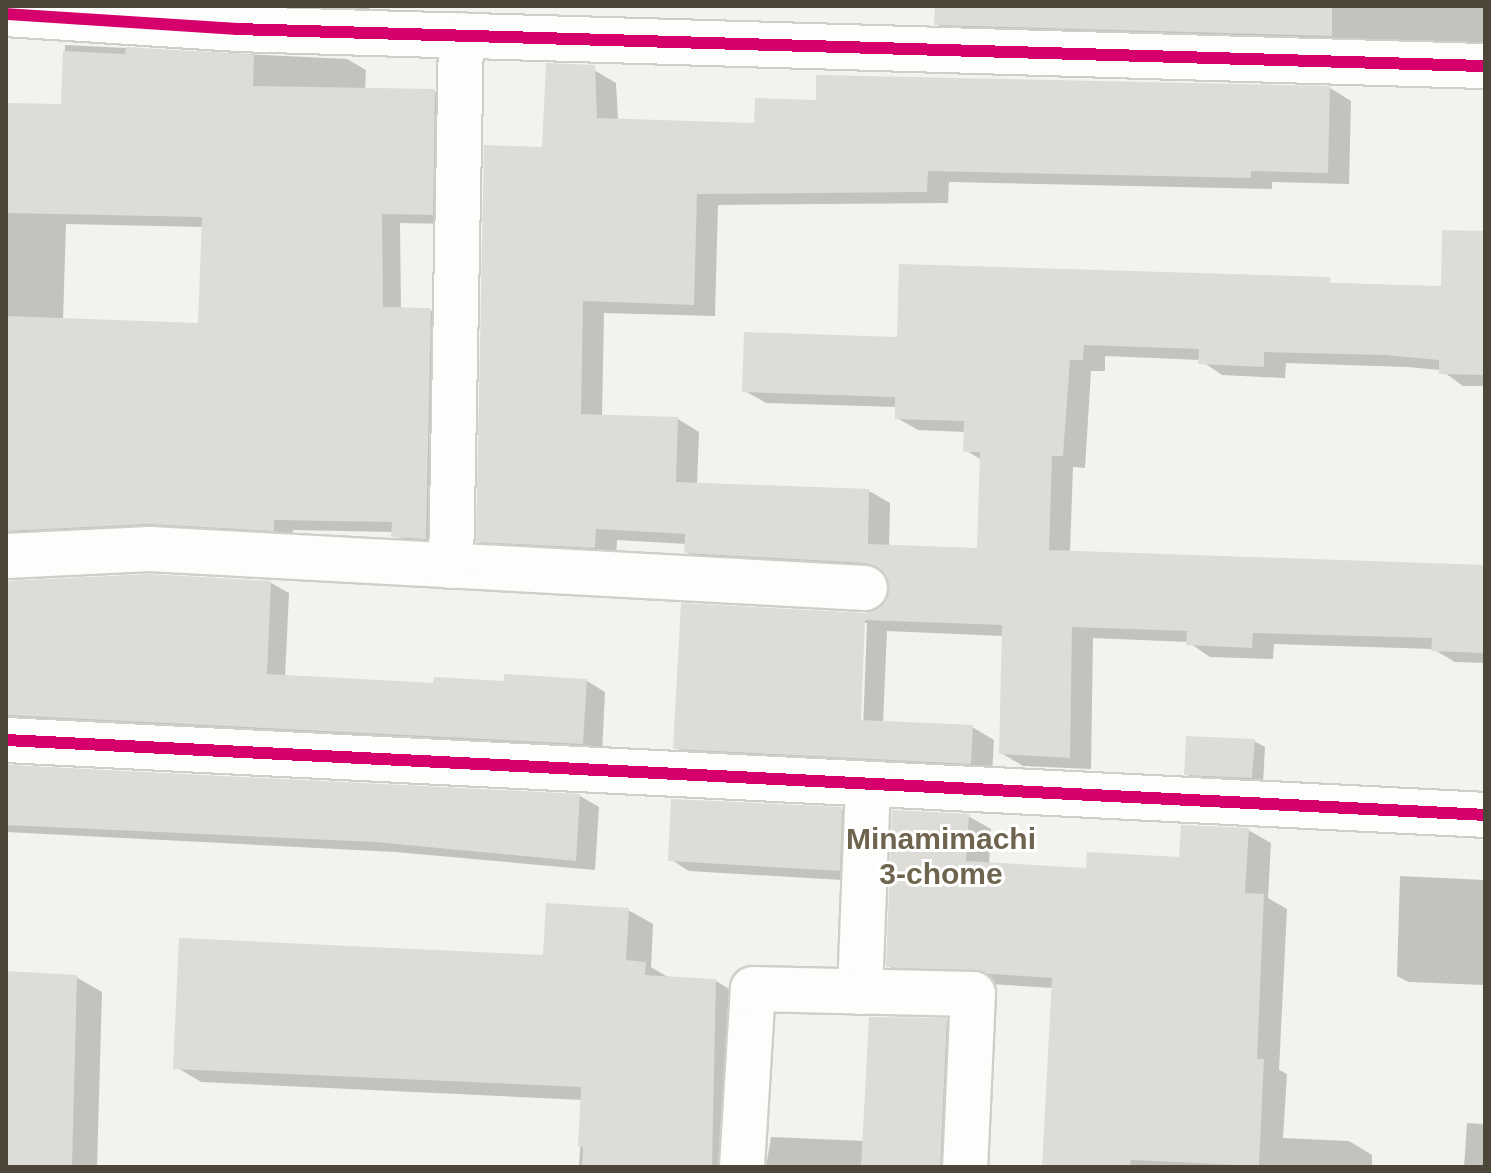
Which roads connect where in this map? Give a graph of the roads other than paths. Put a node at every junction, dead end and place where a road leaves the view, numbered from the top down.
1 (6, 14) edge
2 (236, 17) edge
3 (667, 23) edge
4 (438, 25) edge
5 (1485, 66) edge
6 (6, 556) edge
7 (451, 566) junction
8 (865, 588) dead end
9 (6, 740) edge
10 (868, 784) junction
11 (1485, 815) edge
12 (860, 992) junction
13 (742, 1167) edge
14 (965, 1167) edge

1 - 2 street
2 - 4 street
3 - 4 street
3 - 5 street
4 - 7 street
6 - 7 street
7 - 8 street
9 - 10 street
10 - 11 street
10 - 12 street
12 - 13 street
12 - 14 street

